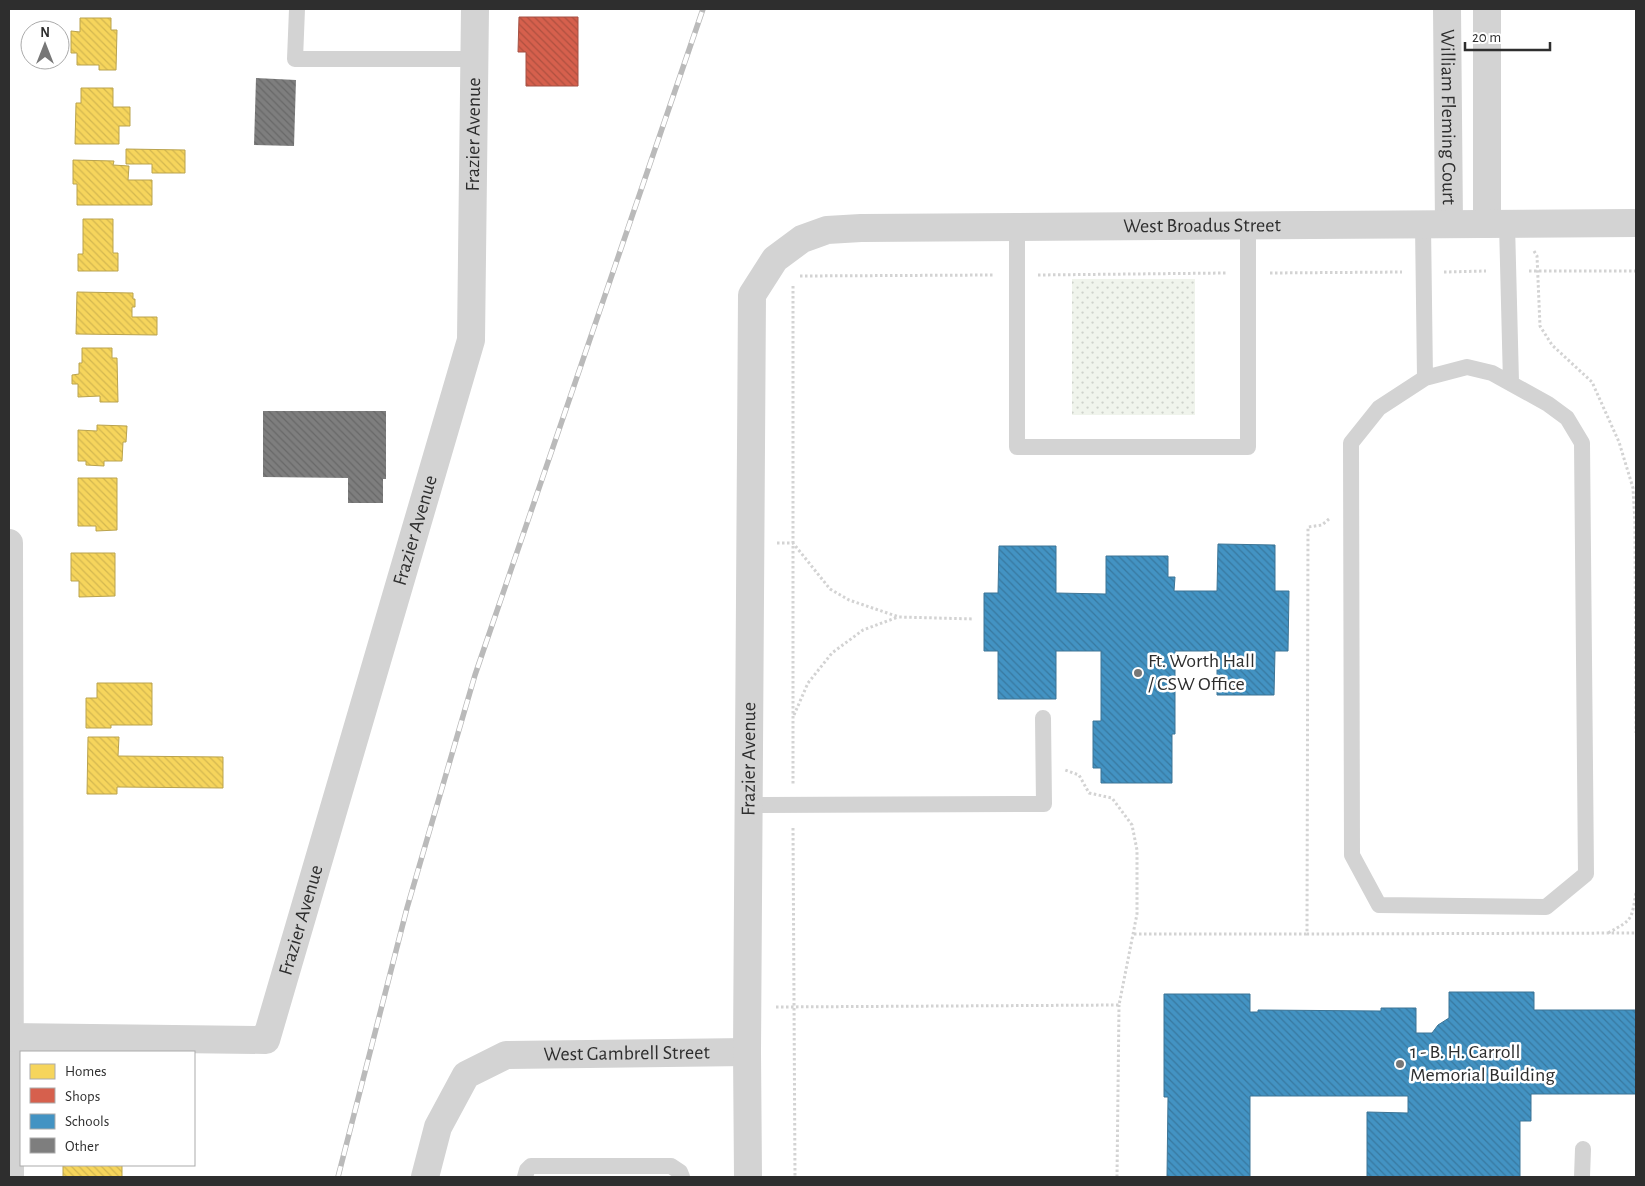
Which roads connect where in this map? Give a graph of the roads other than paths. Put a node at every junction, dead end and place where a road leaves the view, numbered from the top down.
1 (297, 9) edge
2 (475, 9) edge
3 (1447, 9) edge
4 (1487, 9) edge
5 (474, 60) junction
6 (1636, 223) edge
7 (1497, 224) junction
8 (1436, 225) junction
9 (1248, 226) junction
10 (1017, 227) junction
11 (775, 259) joint
12 (1425, 378) junction
13 (1511, 382) junction
14 (9, 543) edge
15 (1043, 718) dead end
16 (749, 805) junction
17 (10, 1037) edge
18 (747, 1052) junction
19 (1582, 1149) dead end
20 (10, 1177) edge
21 (425, 1177) edge
22 (524, 1177) edge
23 (682, 1177) edge
24 (748, 1177) edge
25 (1582, 1177) edge

1 - 5 lane
2 - 5 street, Frazier Avenue
3 - 8 street, William Fleming Court
4 - 7 street, William Fleming Court
5 - 17 street, Frazier Avenue
6 - 7 street, West Broadus Street
7 - 8 street, West Broadus Street
7 - 13 lane
8 - 9 street, West Broadus Street
8 - 12 lane
9 - 10 street, West Broadus Street
9 - 10 lane
10 - 11 street, West Broadus Street
11 - 16 street, Frazier Avenue
12 - 13 lane
12 - 13 lane
14 - 17 street
15 - 16 lane
16 - 18 street, Frazier Avenue
17 - 20 street
18 - 21 street, West Gambrell Street
18 - 24 street, Frazier Avenue
19 - 25 lane
22 - 23 lane

